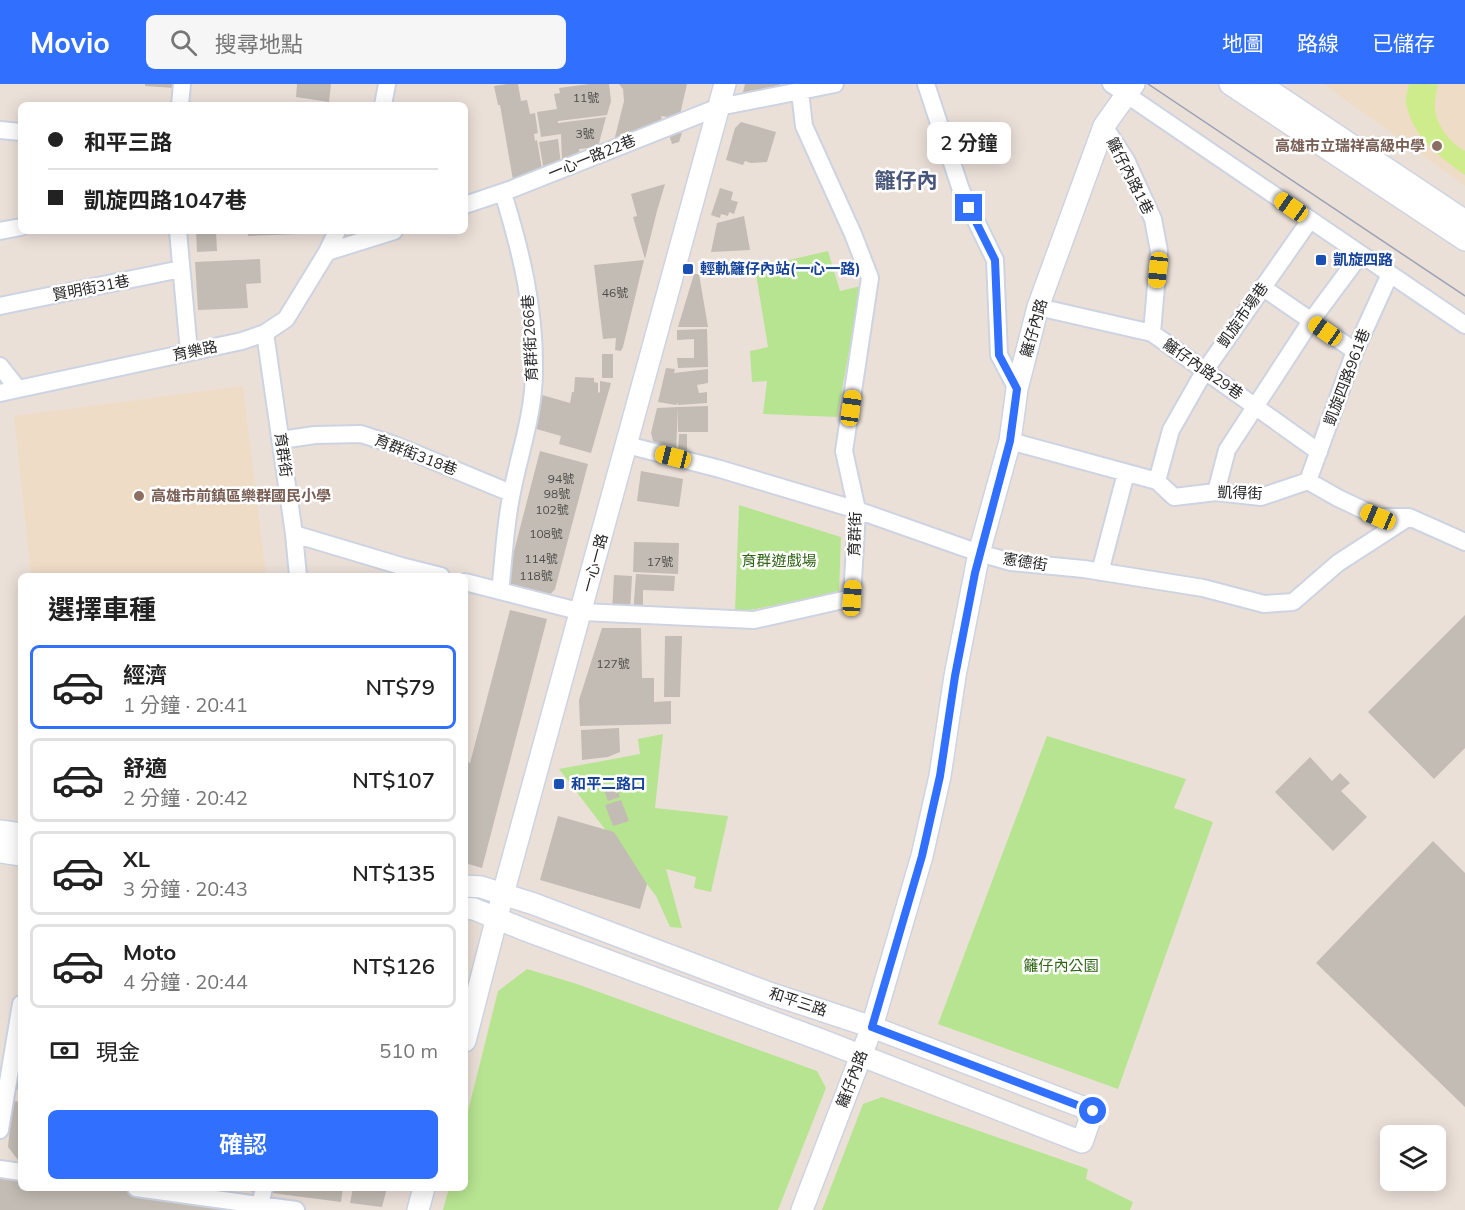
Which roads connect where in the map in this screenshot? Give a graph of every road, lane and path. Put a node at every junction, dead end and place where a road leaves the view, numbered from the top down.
1 (184, 84) edge
2 (387, 84) edge
3 (725, 84) edge
4 (835, 84) edge
5 (926, 84) edge
6 (1230, 84) edge
7 (1260, 84) edge
8 (1124, 87) edge
9 (800, 92) junction
10 (181, 102) edge
11 (383, 102) edge
12 (719, 108) junction
13 (1104, 126) junction
14 (0, 130) edge
15 (18, 132) edge
16 (503, 193) junction
17 (468, 204) edge
18 (1310, 220) junction
19 (1465, 221) edge
20 (18, 228) edge
21 (0, 231) edge
22 (178, 234) edge
23 (336, 234) edge
24 (384, 234) edge
25 (1465, 240) edge
26 (327, 252) junction
27 (1359, 255) junction
28 (181, 269) junction
29 (1390, 274) junction
30 (1262, 287) junction
31 (0, 306) edge
32 (1038, 308) junction
33 (1311, 321) junction
34 (1465, 325) edge
35 (265, 333) junction
36 (1152, 333) junction
37 (1355, 351) junction
38 (189, 352) junction
39 (0, 366) edge
40 (1204, 372) junction
41 (18, 389) junction
42 (1017, 389) junction
43 (0, 393) edge
44 (1256, 407) junction
45 (281, 441) junction
46 (1010, 441) junction
47 (627, 445) junction
48 (1319, 452) junction
49 (1126, 473) junction
50 (1157, 481) junction
51 (1308, 481) junction
52 (1216, 492) junction
53 (512, 493) junction
54 (857, 510) junction
55 (1409, 517) junction
56 (294, 534) junction
57 (1465, 542) edge
58 (979, 553) junction
59 (1100, 572) junction
60 (298, 573) edge
61 (429, 573) edge
62 (468, 583) edge
63 (500, 591) junction
64 (582, 612) junction
65 (0, 831) edge
66 (18, 834) edge
67 (0, 852) edge
68 (18, 855) edge
69 (468, 886) edge
70 (503, 894) junction
71 (468, 908) edge
72 (497, 918) junction
73 (18, 1022) edge
74 (872, 1027) junction
75 (468, 1029) edge
76 (860, 1056) junction
77 (0, 1130) edge
78 (0, 1169) edge
79 (18, 1172) edge
80 (165, 1191) edge
81 (423, 1191) edge
82 (261, 1201) edge
83 (296, 1210) edge
84 (418, 1210) edge
85 (802, 1210) edge

1 - 10 street
2 - 11 street
3 - 12 street, 一心一路
4 - 9 street, 一心一路22巷
5 - 42 street
6 - 25 street
7 - 19 street
8 - 13 street, 籬仔內路
8 - 18 street
9 - 12 street, 一心一路22巷
9 - 54 street, 育群街
12 - 16 street, 一心一路22巷
12 - 47 street, 一心一路
13 - 32 street, 籬仔內路
13 - 36 street, 籬仔內路1巷
14 - 15 street
16 - 17 street, 一心一路22巷
16 - 53 street, 育群街266巷
18 - 27 street
18 - 30 street, 凱旋市場巷
20 - 21 street
22 - 28 street
23 - 26 street, 育樂路
24 - 26 street
26 - 35 street, 育樂路
27 - 29 street
27 - 33 street
28 - 31 street, 賢明街31巷
28 - 38 street
29 - 34 street
29 - 37 street, 凱旋四路961巷
30 - 33 street
30 - 40 street, 凱旋市場巷
32 - 36 street, 籬仔內路29巷
32 - 42 street, 籬仔內路
33 - 37 street
33 - 44 street
35 - 38 street, 育樂路
35 - 45 street, 育群街
36 - 40 street, 籬仔內路29巷
37 - 48 street, 凱旋四路961巷
38 - 41 street, 育樂路
39 - 41 street
40 - 44 street, 籬仔內路29巷
40 - 50 street, 凱旋市場巷
41 - 43 street, 育樂路
42 - 46 street, 籬仔內路
44 - 48 street, 籬仔內路29巷
44 - 52 street
45 - 53 street, 育群街318巷
45 - 56 street, 育群街
46 - 49 street, 凱得街
46 - 58 street, 籬仔內路
47 - 54 street, 憲德街
47 - 64 street, 一心一路
48 - 51 street, 凱旋四路961巷
49 - 50 street, 凱得街
49 - 59 street
50 - 52 street, 凱得街
51 - 52 street, 凱得街
51 - 55 street
53 - 63 street, 育群街266巷
54 - 58 street, 憲德街
54 - 64 street, 育群街
55 - 57 street
55 - 59 street, 憲德街
56 - 60 street, 育群街
56 - 61 street
58 - 59 street, 憲德街
58 - 74 street, 籬仔內路
62 - 63 street, 育群街
63 - 64 street, 育群街
64 - 70 street, 一心一路
65 - 66 street
67 - 68 street
69 - 70 street, 和平三路
70 - 72 street, 一心一路
70 - 74 street, 和平三路
71 - 72 street, 和平三路
72 - 75 street, 一心一路
72 - 76 street, 和平三路
73 - 77 street
74 - 76 street, 籬仔內路
74 - 76 street, 和平三路
76 - 85 street, 籬仔內路
78 - 79 street
80 - 82 street
81 - 84 street
82 - 83 street

